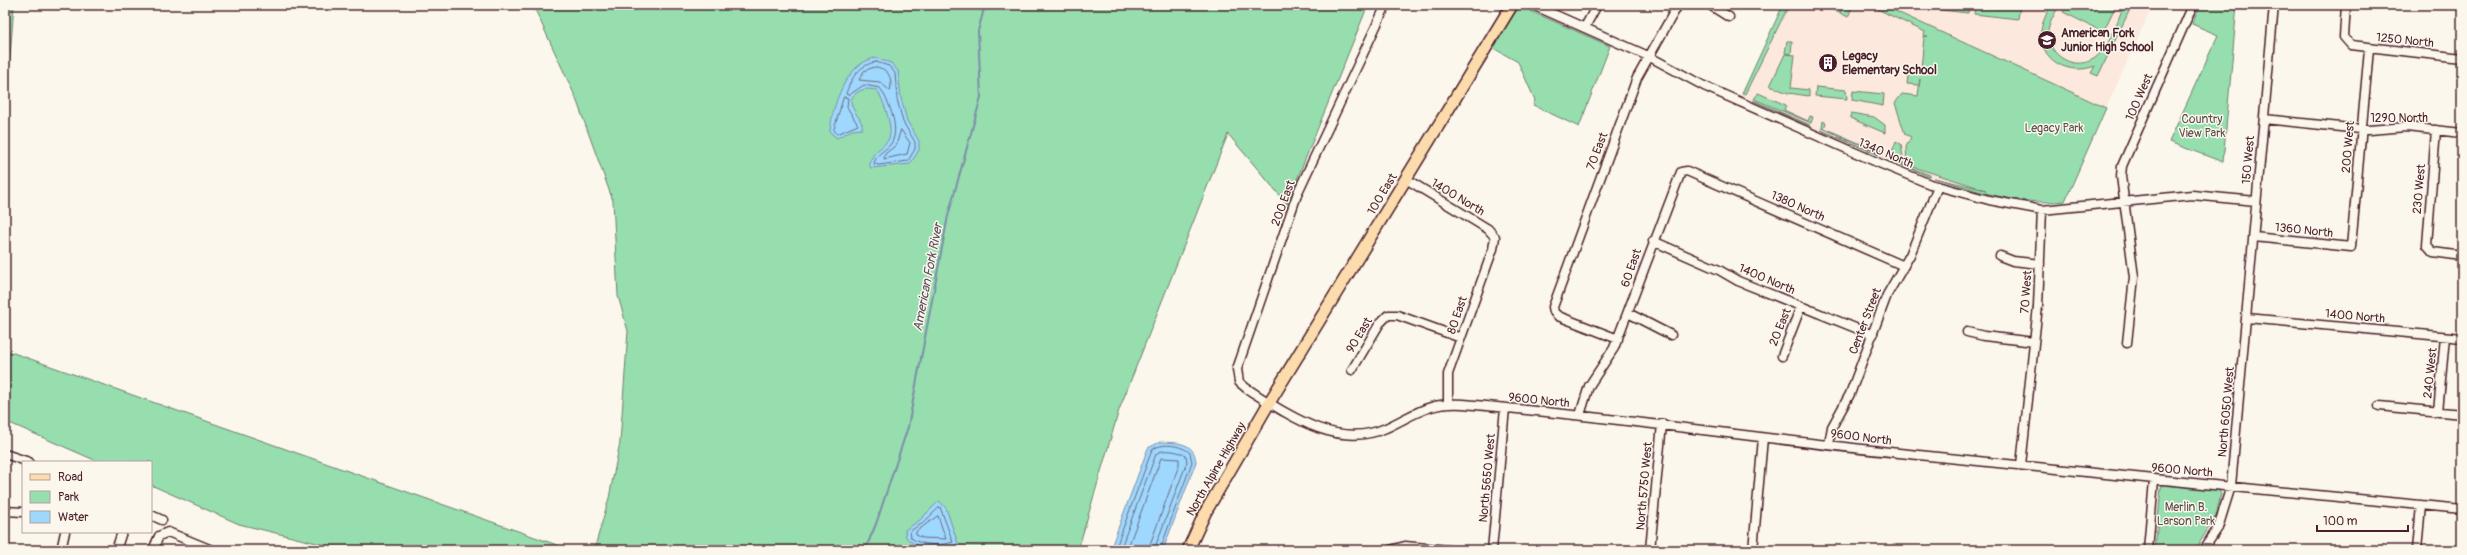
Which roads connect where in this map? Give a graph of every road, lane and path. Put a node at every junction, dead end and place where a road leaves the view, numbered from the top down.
1 (1386, 5) edge
2 (1512, 5) edge
3 (1533, 5) edge
4 (1597, 5) edge
5 (1678, 5) edge
6 (1710, 5) edge
7 (2193, 5) edge
8 (2274, 5) edge
9 (2346, 5) edge
10 (1729, 17) dead end
11 (1585, 27) junction
12 (2369, 48) junction
13 (1648, 56) junction
14 (2462, 58) edge
15 (2264, 119) junction
16 (2362, 130) junction
17 (2436, 130) junction
18 (2462, 133) edge
19 (1681, 172) joint
20 (1406, 179) junction
21 (1938, 186) junction
22 (2125, 201) junction
23 (2256, 201) junction
24 (2042, 210) junction
25 (1495, 237) joint
26 (2254, 237) junction
27 (1653, 242) junction
28 (2351, 247) joint
29 (2000, 256) dead end
30 (2462, 256) edge
31 (2040, 264) junction
32 (1904, 266) junction
33 (1801, 306) junction
34 (1628, 313) junction
35 (2247, 318) junction
36 (1967, 332) dead end
37 (1671, 335) dead end
38 (1873, 335) junction
39 (2445, 337) junction
40 (1461, 338) junction
41 (2462, 338) edge
42 (1618, 339) junction
43 (2034, 342) junction
44 (2127, 343) dead end
45 (1782, 356) dead end
46 (1352, 370) dead end
47 (1271, 400) junction
48 (1448, 403) junction
49 (2379, 406) dead end
50 (1505, 408) junction
51 (2438, 412) junction
52 (2462, 414) edge
53 (1580, 415) junction
54 (1662, 424) junction
55 (1763, 438) junction
56 (1829, 444) junction
57 (5, 454) edge
58 (26, 461) edge
59 (2021, 465) junction
60 (2154, 480) junction
61 (2232, 486) junction
62 (2421, 505) junction
63 (2462, 509) edge
64 (5, 511) edge
65 (22, 512) edge
66 (152, 516) edge
67 (162, 520) dead end
68 (65, 533) edge
69 (122, 533) edge
70 (197, 547) edge
71 (61, 550) edge
72 (116, 550) edge
73 (153, 550) edge
74 (212, 550) edge
75 (1188, 550) edge
76 (1390, 550) edge
77 (1449, 550) edge
78 (1492, 550) edge
79 (1650, 550) edge
80 (1753, 550) edge
81 (2148, 550) edge
82 (2203, 550) edge
83 (2416, 550) edge

1 - 47 street, 200 East
2 - 20 main road, 100 East
3 - 11 street, 1340 North
4 - 11 street
5 - 13 street, 70 East
6 - 10 street
7 - 22 street, 100 West
8 - 15 street, 150 West
9 - 12 street, 1250 North
11 - 13 street, 1340 North
12 - 14 street, 1250 North
12 - 16 street, 200 West
13 - 21 street, 1340 North
13 - 42 street, 70 East
15 - 16 street, 1290 North
15 - 23 street, 150 West
16 - 17 street, 1290 North
16 - 28 street, 200 West
17 - 18 street, 1290 North
17 - 30 street, 230 West
19 - 27 street, 60 East
19 - 32 street, 1380 North
20 - 25 street, 1400 North
20 - 47 main road, 100 East
21 - 24 street, 1340 North
21 - 32 street, Center Street
22 - 23 street, 1340 North
22 - 24 street, 1340 North
22 - 44 street, 100 West
23 - 26 street, 150 West
24 - 31 street, 70 West
25 - 40 street, 80 East
26 - 28 street, 1360 North
26 - 35 street, 150 West
27 - 33 street, 1400 North
27 - 34 street, 60 East
29 - 31 street
31 - 43 street, 70 West
32 - 38 street, Center Street
33 - 38 street, 1400 North
33 - 45 street, 20 East
34 - 37 street
34 - 42 street, 60 East
35 - 39 street, 1400 North
35 - 61 street, North 6050 West
36 - 43 street
38 - 56 street, Center Street
39 - 41 street, 1400 North
39 - 51 street, 240 West
40 - 46 street, 90 East
40 - 48 street, 80 East
42 - 53 street, 60 East
43 - 59 street, 70 West
47 - 48 street, 9600 North
47 - 75 main road, North Alpine Highway
48 - 50 street, 9600 North
49 - 51 street
50 - 53 street, 9600 North
50 - 78 street, North 5650 West
51 - 52 street
53 - 54 street, 9600 North
54 - 55 street, 9600 North
54 - 79 street, North 5750 West
55 - 56 street, 9600 North
55 - 80 street
56 - 59 street, 9600 North
57 - 58 street
59 - 60 street, 9600 North
60 - 61 street, 9600 North
60 - 81 street
61 - 62 street, 9600 North
61 - 82 street, North 6050 West
62 - 63 street, 9600 North
62 - 83 street
64 - 65 street
66 - 67 street
68 - 71 street
69 - 72 street
70 - 73 street
70 - 74 street
76 - 77 street

